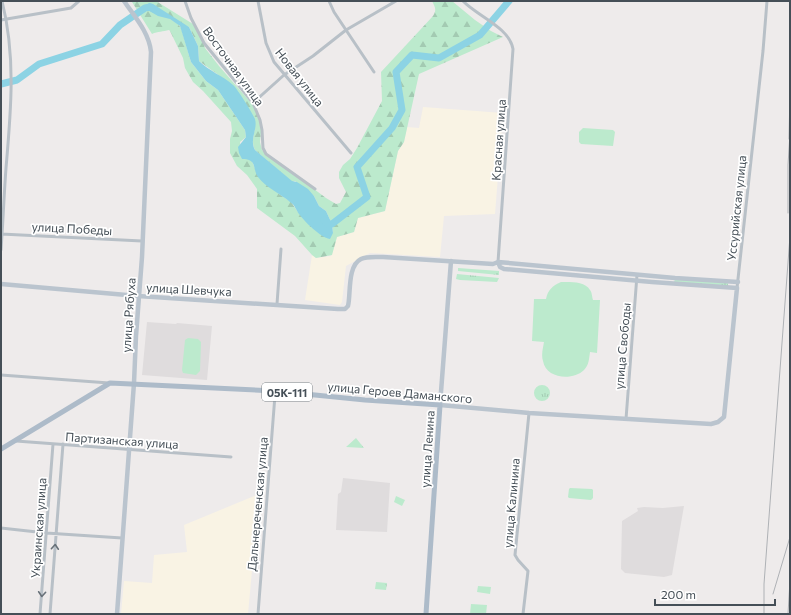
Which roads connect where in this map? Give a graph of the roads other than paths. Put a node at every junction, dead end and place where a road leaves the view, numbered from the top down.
1 (2, 1) edge
2 (79, 1) edge
3 (185, 1) edge
4 (258, 1) edge
5 (328, 1) edge
6 (396, 1) edge
7 (463, 1) edge
8 (767, 1) edge
9 (125, 3) edge
10 (7, 19) junction
11 (1, 20) edge
12 (346, 30) junction
13 (374, 72) dead end
14 (284, 74) junction
15 (253, 103) junction
16 (352, 153) dead end
17 (315, 189) dead end
18 (1, 234) edge
19 (142, 241) junction
20 (281, 249) dead end
21 (1, 250) edge
22 (451, 261) junction
23 (498, 262) junction
24 (637, 275) junction
25 (637, 280) junction
26 (738, 282) junction
27 (1, 284) edge
28 (737, 288) junction
29 (138, 296) junction
30 (277, 304) junction
31 (1, 375) edge
32 (110, 383) junction
33 (134, 384) junction
34 (275, 394) dead end
35 (440, 405) junction
36 (529, 413) junction
37 (724, 417) joint
38 (626, 419) junction
39 (12, 441) junction
40 (53, 444) junction
41 (63, 444) junction
42 (1, 449) edge
43 (128, 449) junction
44 (231, 457) dead end
45 (1, 528) edge
46 (46, 533) junction
47 (56, 534) junction
48 (122, 538) junction
49 (40, 614) edge
50 (50, 614) edge
51 (117, 614) edge
52 (258, 614) edge
53 (426, 614) edge
54 (523, 614) edge

1 - 10 street
2 - 10 street
3 - 15 street, Восточная улица
4 - 14 street, Новая улица
5 - 12 street
6 - 12 street
7 - 23 street, Красная улица
8 - 26 street, Уссурийская улица
9 - 19 street, улица Рябуха
10 - 11 street
10 - 18 street
12 - 13 street
12 - 14 street
14 - 15 street
14 - 16 street, Новая улица
15 - 17 street, Восточная улица
18 - 19 street, улица Победы
18 - 21 street
19 - 29 street, улица Рябуха
20 - 30 street
22 - 23 street
22 - 30 street, улица Шевчука
22 - 35 street, улица Ленина
23 - 24 street
23 - 25 street
24 - 25 street, улица Свободы
24 - 26 street
25 - 28 street
25 - 38 street, улица Свободы
26 - 28 street, Уссурийская улица
27 - 29 street, улица Шевчука
28 - 37 street, Уссурийская улица / 05К-111
29 - 30 street, улица Шевчука
29 - 33 street, улица Рябуха
31 - 32 street, улица Героев Даманского
32 - 33 main road, улица Героев Даманского / 05К-111
32 - 39 main road
33 - 35 main road, улица Героев Даманского / 05К-111
33 - 43 street, улица Рябуха
34 - 52 street, Дальнереченская улица
35 - 36 street, улица Героев Даманского / 05К-111
35 - 53 main road, улица Ленина
36 - 38 street, улица Героев Даманского / 05К-111
36 - 54 street, улица Калинина
37 - 38 street, улица Героев Даманского / 05К-111
39 - 40 street, Партизанская улица
39 - 42 main road
40 - 41 street, Партизанская улица
40 - 46 street, Украинская улица
41 - 43 street, Партизанская улица
41 - 47 street
43 - 44 street, Партизанская улица
43 - 48 street, улица Рябуха
45 - 46 street
46 - 47 street
46 -> 49 street, Украинская улица
47 - 48 street
50 -> 47 street
48 - 51 street, улица Рябуха

